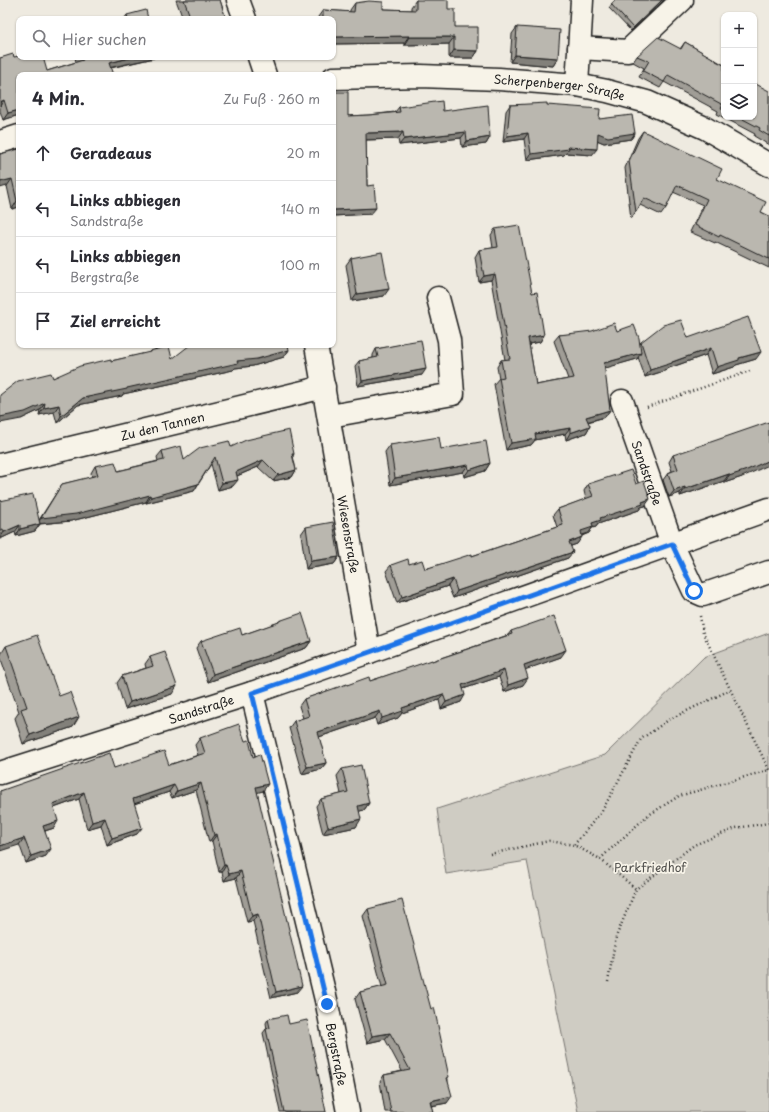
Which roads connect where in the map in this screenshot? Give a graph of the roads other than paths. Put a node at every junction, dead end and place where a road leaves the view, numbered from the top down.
1 (238, 0) edge
2 (582, 0) edge
3 (682, 0) edge
4 (244, 16) edge
5 (579, 48) junction
6 (260, 60) edge
7 (264, 72) edge
8 (336, 78) edge
9 (577, 85) junction
10 (16, 137) edge
11 (0, 142) edge
12 (769, 165) edge
13 (438, 298) dead end
14 (317, 348) edge
15 (324, 387) junction
16 (624, 408) road end
17 (330, 416) junction
18 (0, 465) edge
19 (769, 509) edge
20 (672, 544) junction
21 (769, 572) edge
22 (370, 652) junction
23 (252, 693) junction
24 (0, 773) edge
25 (348, 1112) edge

1 - 4 street
2 - 5 street
3 - 5 street
5 - 9 street
6 - 7 street
8 - 9 street, Scherpenberger Straße
9 - 12 street, Scherpenberger Straße
10 - 11 street
13 - 17 street
14 - 15 street, Wiesenstraße
15 - 17 street, Wiesenstraße
15 - 18 street, Zu den Tannen
16 - 20 street, Sandstraße
17 - 22 street, Wiesenstraße
19 - 20 street, Sandstraße
20 - 21 street
20 - 22 street, Sandstraße
22 - 23 street, Sandstraße
23 - 24 street, Sandstraße
23 - 25 street, Bergstraße

